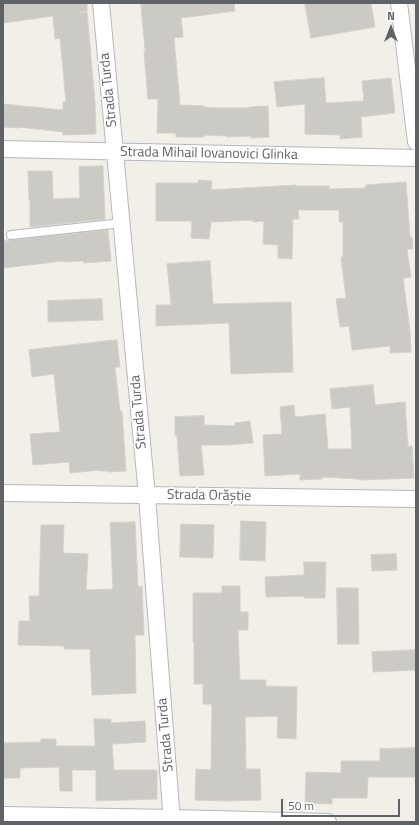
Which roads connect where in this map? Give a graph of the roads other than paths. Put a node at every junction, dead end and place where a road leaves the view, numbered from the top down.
1 (101, 3) edge
2 (399, 3) edge
3 (416, 142) edge
4 (3, 149) edge
5 (115, 152) junction
6 (416, 158) edge
7 (122, 223) junction
8 (11, 235) dead end
9 (3, 493) edge
10 (147, 496) junction
11 (416, 499) edge
12 (3, 816) edge
13 (172, 820) edge
14 (328, 822) edge

1 - 5 street, Strada Turda
2 - 3 street
4 - 5 street, Strada Mihail Iovanovici Glinka
5 - 6 street, Strada Mihail Iovanovici Glinka
5 - 7 street, Strada Turda
7 - 8 lane
7 - 10 street, Strada Turda
9 - 10 street, Strada Orăștie
10 - 11 street, Strada Orăștie
10 - 13 street, Strada Turda
12 - 13 street
13 - 14 street

